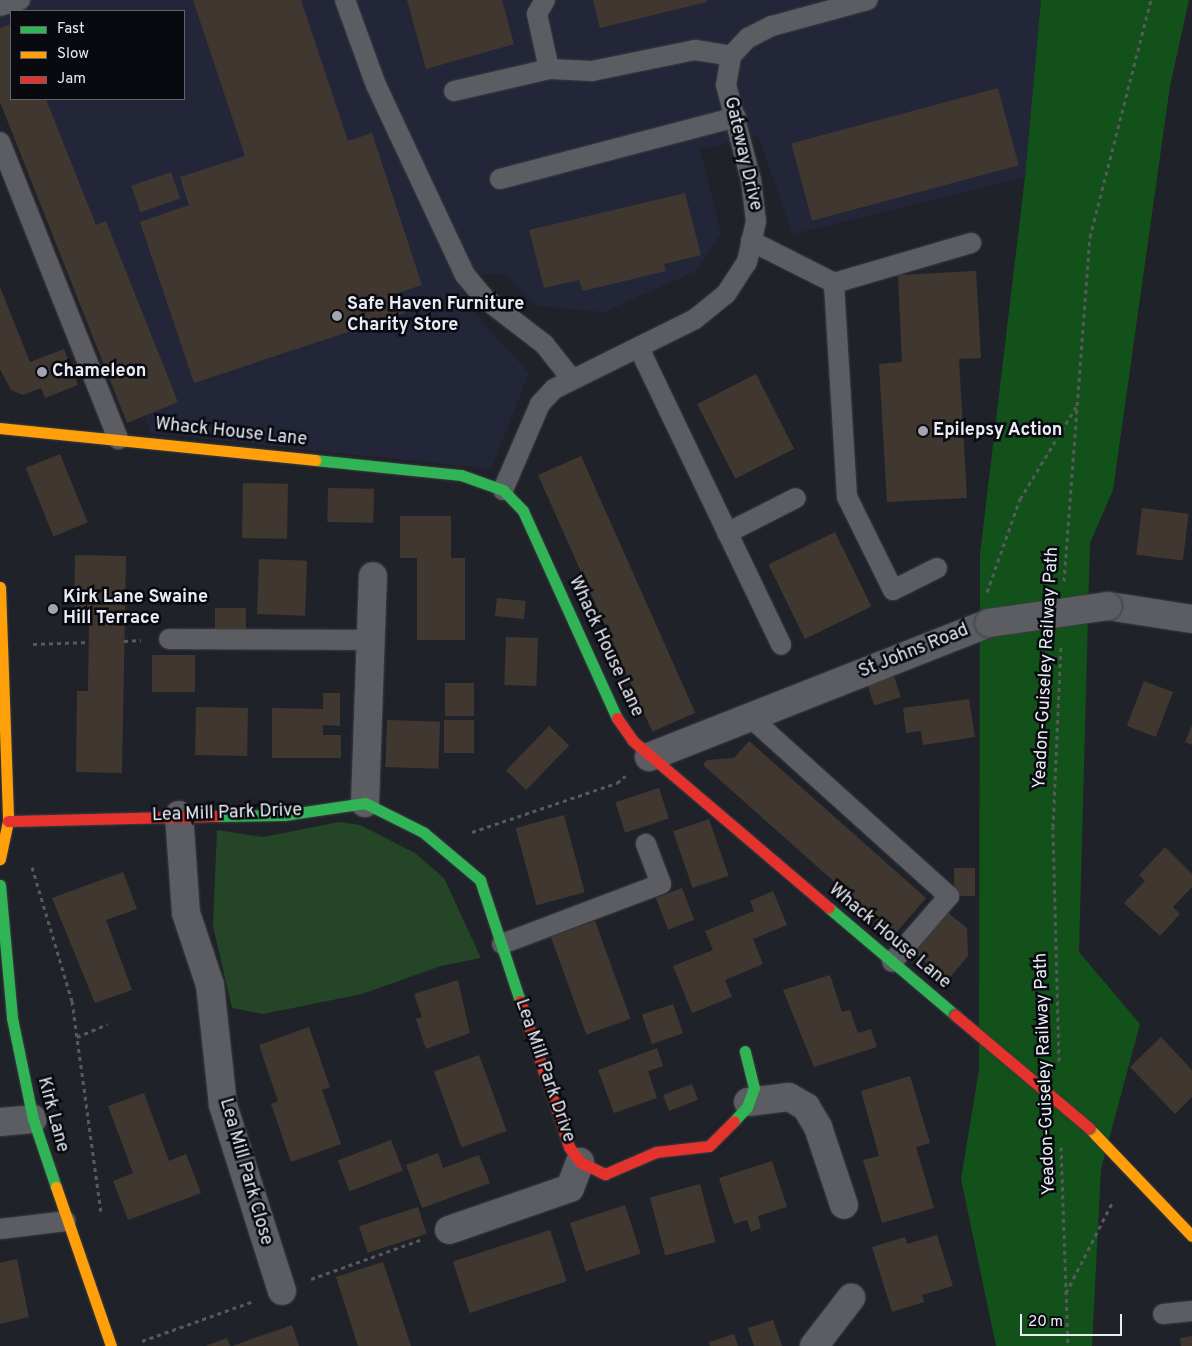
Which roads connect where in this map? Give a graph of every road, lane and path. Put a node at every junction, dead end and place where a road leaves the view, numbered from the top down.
1 (20, 0) edge
2 (345, 0) edge
3 (545, 0) edge
4 (868, 0) edge
5 (1151, 0) edge
6 (0, 6) edge
7 (811, 7) edge
8 (731, 56) junction
9 (550, 69) junction
10 (454, 91) dead end
11 (736, 117) junction
12 (0, 142) edge
13 (500, 179) dead end
14 (751, 241) junction
15 (971, 243) dead end
16 (834, 282) junction
17 (639, 348) junction
18 (570, 378) junction
19 (1076, 406) junction
20 (0, 428) edge
21 (118, 439) junction
22 (503, 490) junction
23 (796, 498) dead end
24 (728, 533) junction
25 (936, 568) dead end
26 (373, 576) dead end
27 (0, 587) edge
28 (1064, 592) dead end
29 (1192, 619) edge
30 (982, 626) junction
31 (169, 639) dead end
32 (373, 640) junction
33 (89, 642) dead end
34 (1062, 642) dead end
35 (2, 645) junction
36 (780, 645) dead end
37 (750, 717) junction
38 (649, 757) junction
39 (365, 803) junction
40 (179, 814) junction
41 (8, 821) junction
42 (646, 844) dead end
43 (446, 847) junction
44 (0, 859) edge
45 (0, 885) edge
46 (502, 944) junction
47 (892, 962) junction
48 (6, 1018) edge
49 (107, 1024) dead end
50 (77, 1036) junction
51 (745, 1051) dead end
52 (1059, 1066) dead end
53 (748, 1102) junction
54 (33, 1119) junction
55 (0, 1122) edge
56 (1061, 1135) dead end
57 (580, 1162) junction
58 (1128, 1168) junction
59 (844, 1206) dead end
60 (102, 1217) dead end
61 (66, 1221) junction
62 (0, 1229) edge
63 (449, 1230) joint
64 (1192, 1236) edge
65 (282, 1291) junction
66 (1065, 1294) junction
67 (851, 1298) dead end
68 (1192, 1311) edge
69 (1163, 1314) dead end
70 (136, 1343) dead end
71 (111, 1346) edge
72 (814, 1346) edge
73 (1068, 1346) edge

1 - 6 lane
2 - 18 lane
3 - 9 lane
4 - 7 lane
5 - 19 path, Yeadon-Guiseley Railway Path
7 - 8 lane
8 - 9 lane
8 - 11 lane, Gateway Drive
9 - 10 lane
11 - 13 lane
11 - 14 lane, Gateway Drive
12 - 21 lane
14 - 16 lane
14 - 17 lane, Gateway Drive
15 - 16 lane
16 - 25 lane
17 - 18 lane, Gateway Drive
17 - 24 lane
18 - 22 lane, Gateway Drive
19 - 28 path, Yeadon-Guiseley Railway Path
19 - 30 path
20 - 21 street, Whack House Lane
21 - 22 street, Whack House Lane
22 - 38 street, Whack House Lane
23 - 24 lane
24 - 36 lane
26 - 32 street
27 - 35 street
29 - 30 street, St Johns Road, bridge
30 - 37 street, St Johns Road
31 - 32 lane
32 - 39 street
33 - 35 path
34 - 52 path, Yeadon-Guiseley Railway Path
35 - 41 street
37 - 38 street, St Johns Road
37 - 47 lane
38 - 43 path
38 - 47 street, Whack House Lane
39 - 40 street, Lea Mill Park Drive
39 - 43 street, Lea Mill Park Drive
40 - 41 street, Lea Mill Park Drive
40 - 65 street, Lea Mill Park Close
41 - 44 street
41 - 50 path
42 - 46 lane
43 - 46 street, Lea Mill Park Drive
45 - 48 street, Kirk Lane
46 - 57 street, Lea Mill Park Drive
47 - 58 street, Whack House Lane, bridge
48 - 54 street, Kirk Lane
49 - 50 path
50 - 60 path
51 - 53 street
53 - 57 street, Lea Mill Park Drive
53 - 59 street
54 - 55 street
54 - 61 street, Kirk Lane
56 - 66 path, Yeadon-Guiseley Railway Path
57 - 63 street, Lea Mill Park Drive
58 - 64 street, Whack House Lane
58 - 66 path
61 - 62 lane
61 - 71 street, Kirk Lane
63 - 65 path
65 - 70 path
66 - 73 path, Yeadon-Guiseley Railway Path
67 - 72 street
68 - 69 lane

